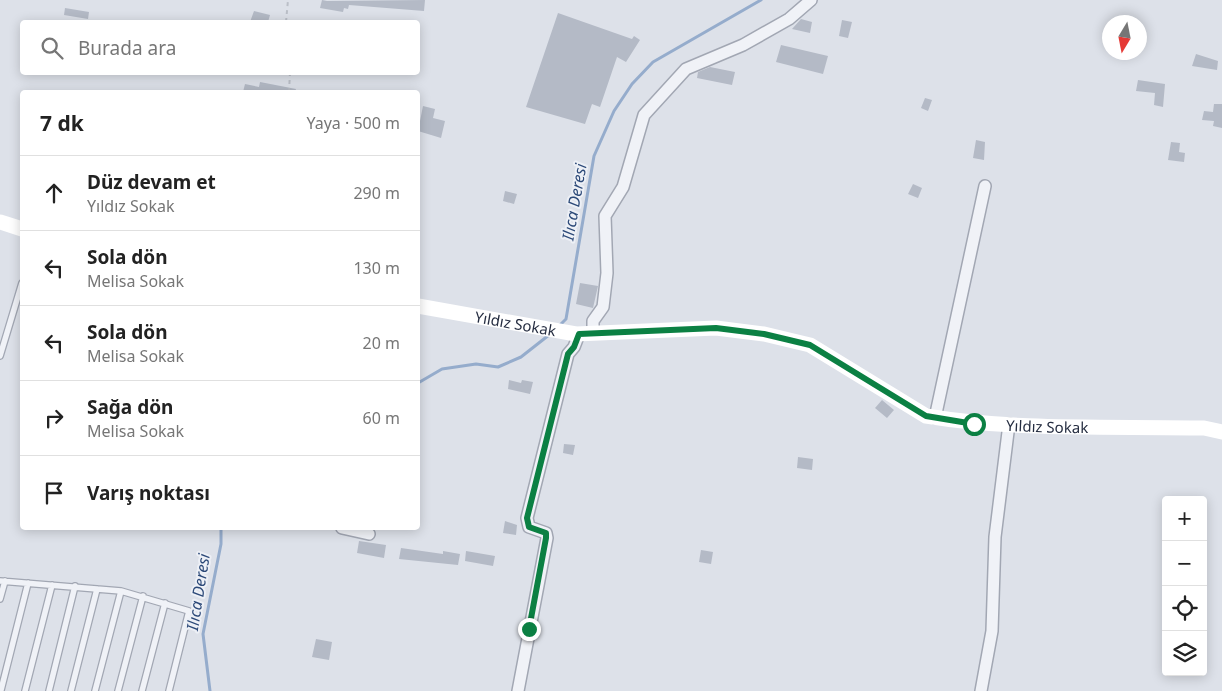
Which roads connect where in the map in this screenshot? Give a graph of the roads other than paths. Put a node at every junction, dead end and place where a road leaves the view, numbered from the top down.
1 (810, 0) edge
2 (985, 186) dead end
3 (0, 222) edge
4 (20, 228) edge
5 (20, 290) edge
6 (420, 306) edge
7 (583, 333) junction
8 (0, 356) edge
9 (935, 418) junction
10 (1009, 424) junction
11 (1222, 432) edge
12 (351, 530) edge
13 (368, 534) dead end
14 (2, 581) edge
15 (28, 583) junction
16 (52, 585) junction
17 (75, 586) junction
18 (97, 589) junction
19 (121, 591) junction
20 (143, 596) junction
21 (0, 599) edge
22 (165, 602) junction
23 (3, 690) edge
24 (25, 691) edge
25 (49, 691) edge
26 (71, 691) edge
27 (95, 691) edge
28 (118, 691) edge
29 (142, 691) edge
30 (169, 691) edge
31 (518, 691) edge
32 (981, 691) edge

1 - 7 street
2 - 9 street
3 - 4 street
5 - 8 lane
6 - 7 street, Yıldız Sokak
7 - 9 street, Yıldız Sokak
7 - 31 street
9 - 10 street, Yıldız Sokak
10 - 11 street, Yıldız Sokak
10 - 32 street
12 - 13 street
14 - 15 lane
14 - 21 lane
15 - 16 lane
15 - 23 lane
16 - 17 lane
16 - 24 lane
17 - 18 lane
17 - 25 lane
18 - 19 lane
18 - 26 lane
19 - 20 lane
19 - 27 lane
20 - 22 lane
20 - 28 lane
22 - 29 lane
22 - 30 lane

